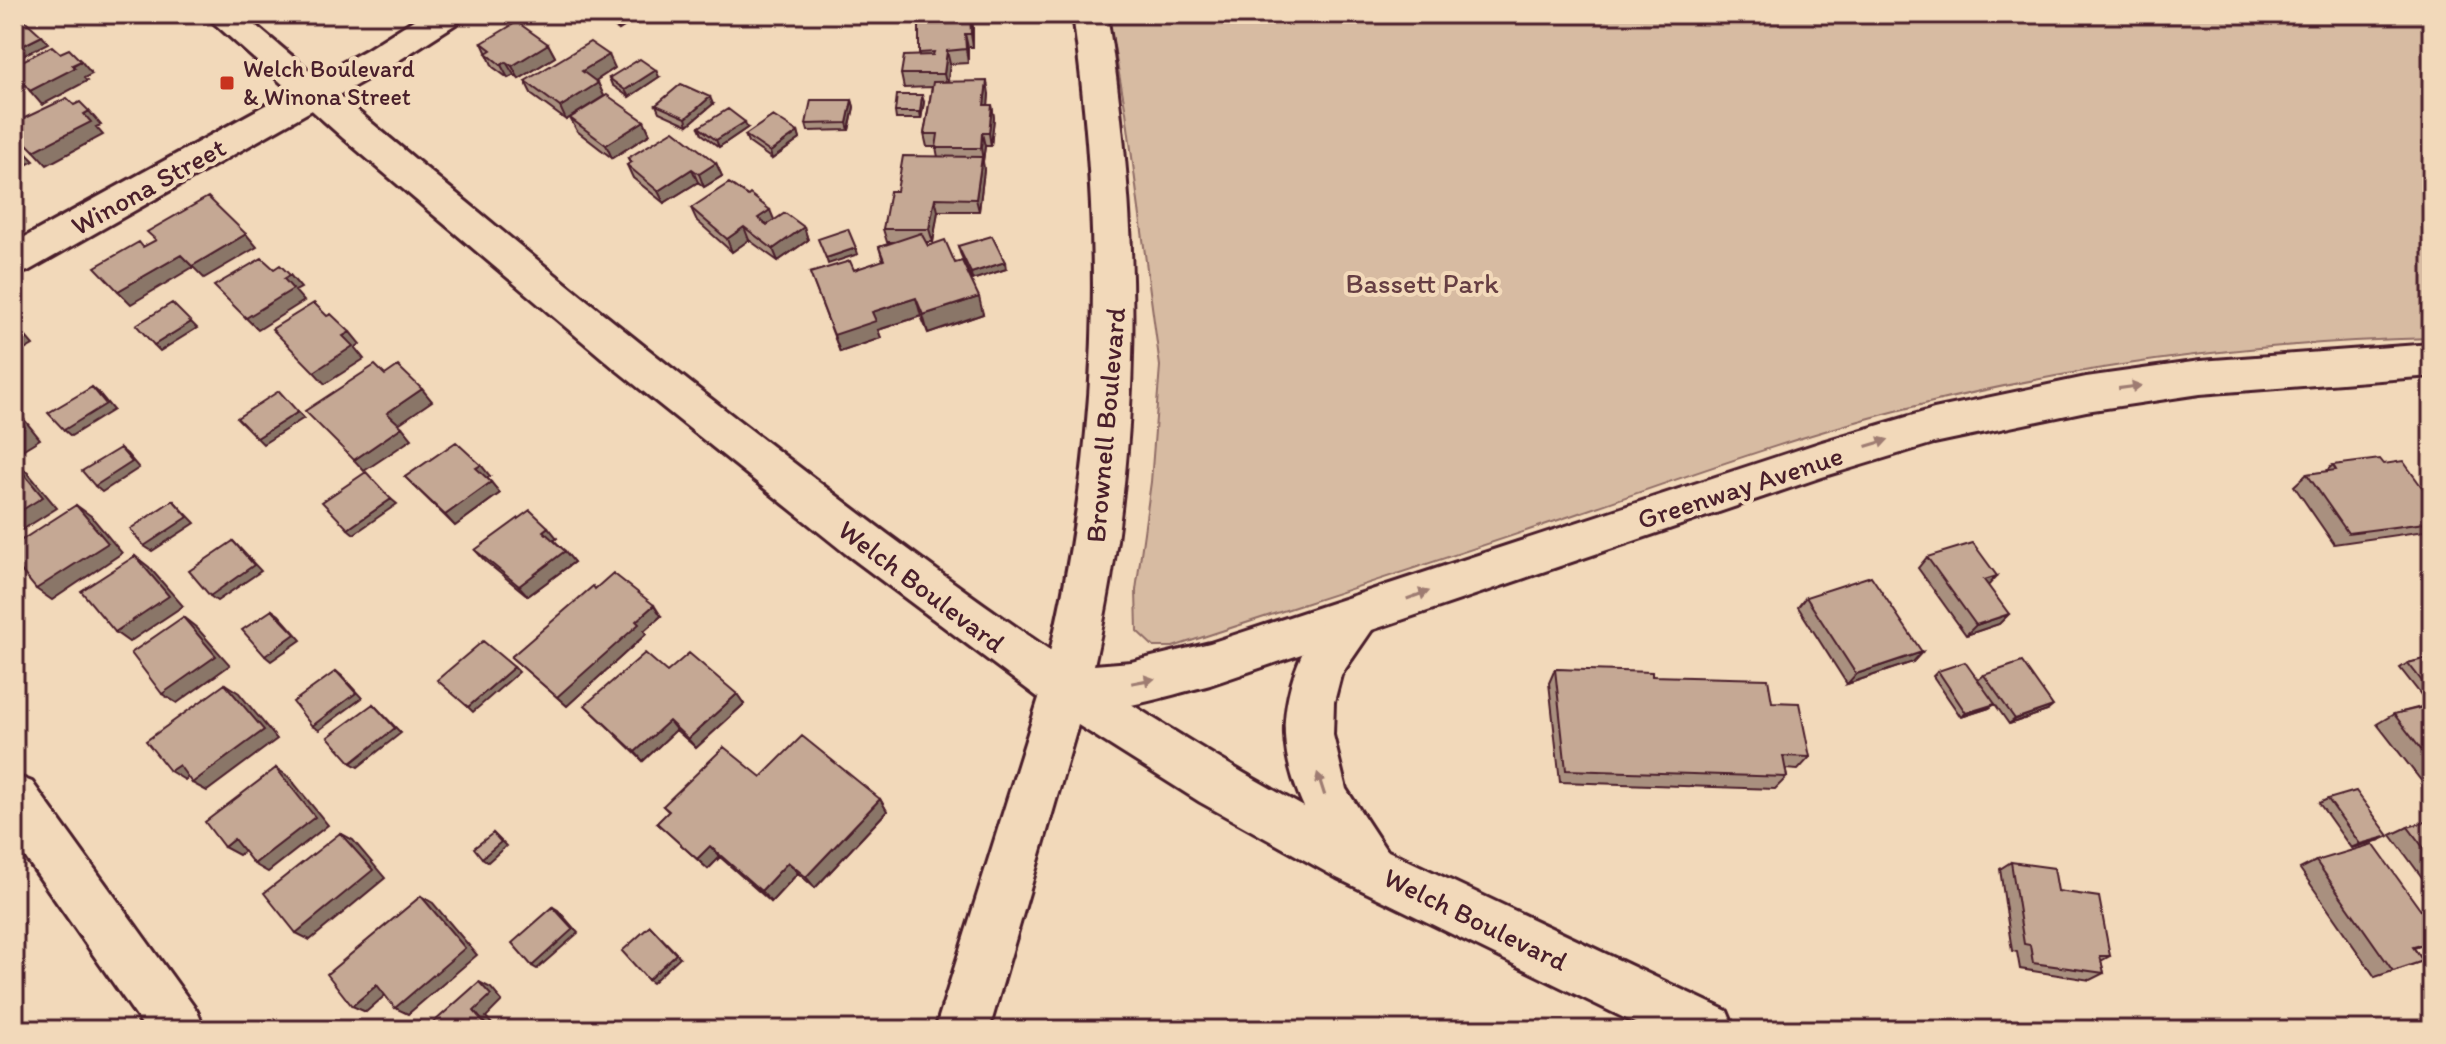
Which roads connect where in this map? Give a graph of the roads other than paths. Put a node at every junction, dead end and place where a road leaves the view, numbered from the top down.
1 (221, 14) edge
2 (447, 14) edge
3 (1090, 14) edge
4 (314, 94) junction
5 (14, 261) edge
6 (2432, 360) edge
7 (1360, 614) junction
8 (1065, 690) junction
9 (14, 799) edge
10 (1378, 872) junction
11 (178, 1030) edge
12 (962, 1030) edge
13 (1708, 1030) edge

1 - 4 street, Welch Boulevard
2 - 4 street, Winona Street
3 - 8 street, Brownell Boulevard
4 - 5 street, Winona Street
4 - 8 street, Welch Boulevard
7 -> 6 street, Greenway Avenue
8 -> 7 street, Greenway Avenue
10 -> 7 street
8 - 10 street, Welch Boulevard
8 - 12 street, Brownell Boulevard
9 - 11 street
10 - 13 street, Welch Boulevard

